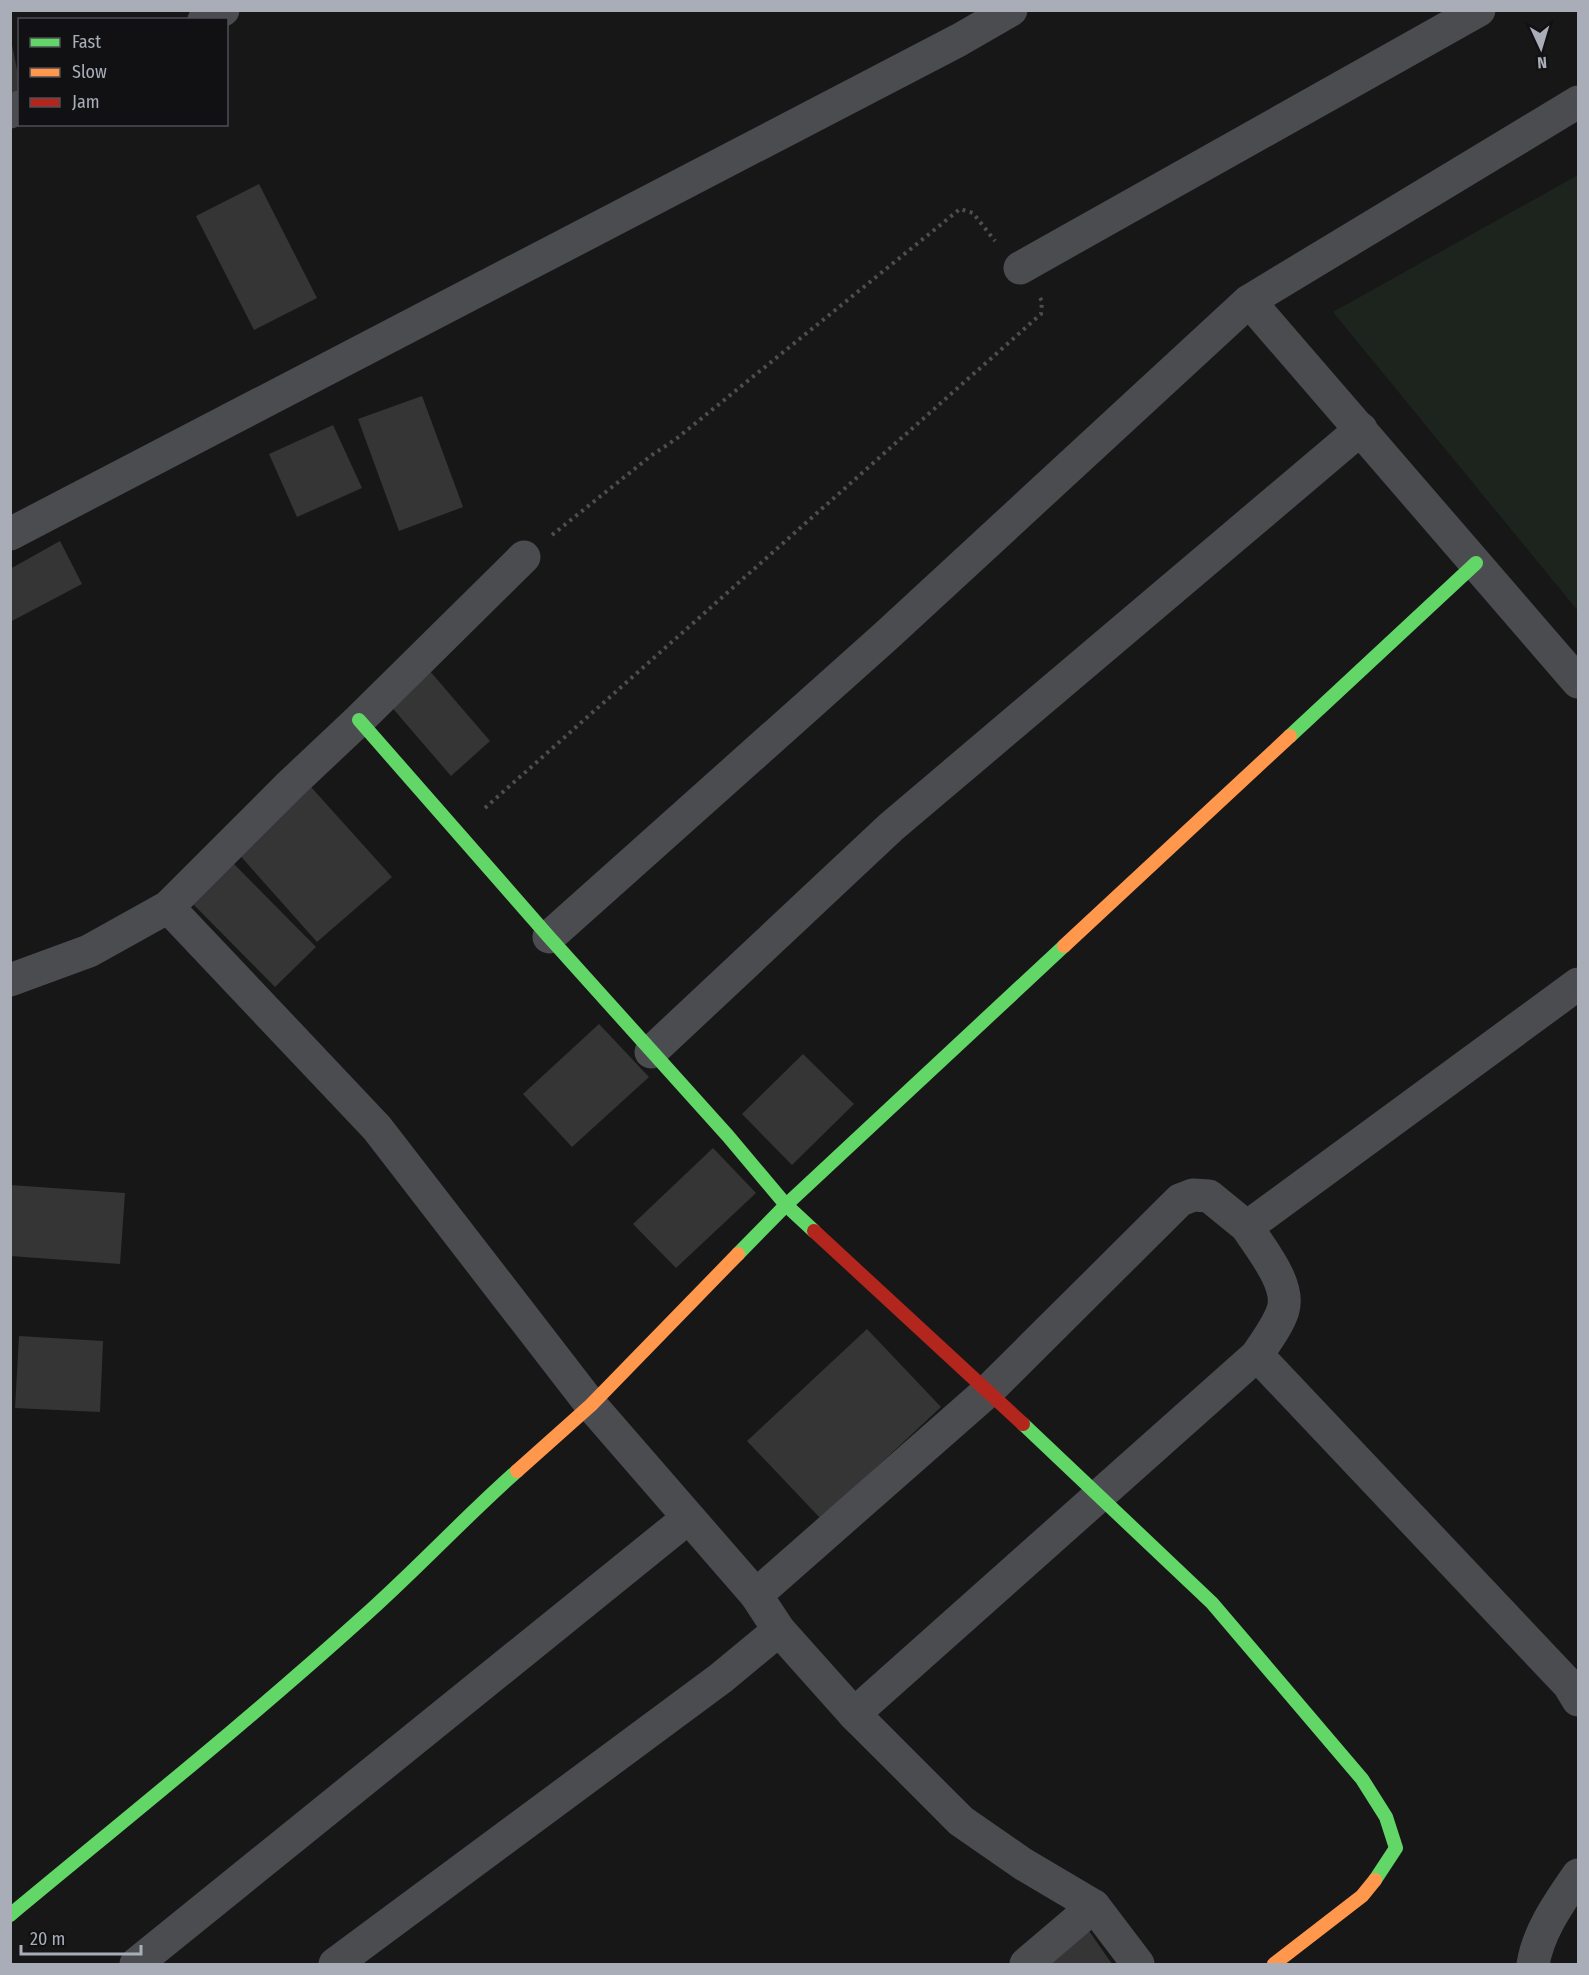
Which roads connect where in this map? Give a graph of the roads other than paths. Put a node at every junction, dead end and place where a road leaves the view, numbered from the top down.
1 (223, 10) edge
2 (1479, 10) edge
3 (991, 15) edge
4 (208, 18) edge
5 (1578, 102) edge
6 (1020, 268) road end
7 (1249, 301) junction
8 (1361, 429) junction
9 (10, 534) edge
10 (524, 557) road end
11 (1476, 563) junction
12 (1578, 682) edge
13 (359, 720) junction
14 (168, 907) junction
15 (549, 937) junction
16 (10, 980) edge
17 (1578, 984) edge
18 (651, 1052) junction
19 (786, 1205) junction
20 (1247, 1227) junction
21 (1257, 1355) junction
22 (988, 1391) junction
23 (591, 1405) junction
24 (1100, 1496) junction
25 (688, 1518) junction
26 (756, 1595) junction
27 (779, 1630) junction
28 (1578, 1700) edge
29 (854, 1714) junction
30 (1578, 1875) edge
31 (1094, 1906) junction
32 (10, 1915) edge
33 (136, 1965) edge
34 (335, 1965) edge
35 (1026, 1965) edge
36 (1138, 1965) edge
37 (1274, 1965) edge
38 (1533, 1965) edge

1 - 4 street
2 - 6 street
3 - 9 street
5 - 7 street
7 - 8 street
7 - 15 street
8 - 11 street
8 - 18 street
10 - 13 street
11 - 12 street
11 - 19 street
13 - 14 street
13 - 15 street
14 - 16 street
14 - 23 street
15 - 18 street
17 - 20 street
18 - 19 street
19 - 22 street
19 - 23 street
20 - 21 street
20 - 22 street
21 - 24 street
21 - 28 street
22 - 24 street
22 - 26 street
23 - 25 street
23 - 32 street
24 - 29 street
24 - 37 street
25 - 26 street
25 - 33 street
26 - 27 street
27 - 29 street
27 - 34 street
29 - 31 street
30 - 38 street
31 - 35 street
31 - 36 street

